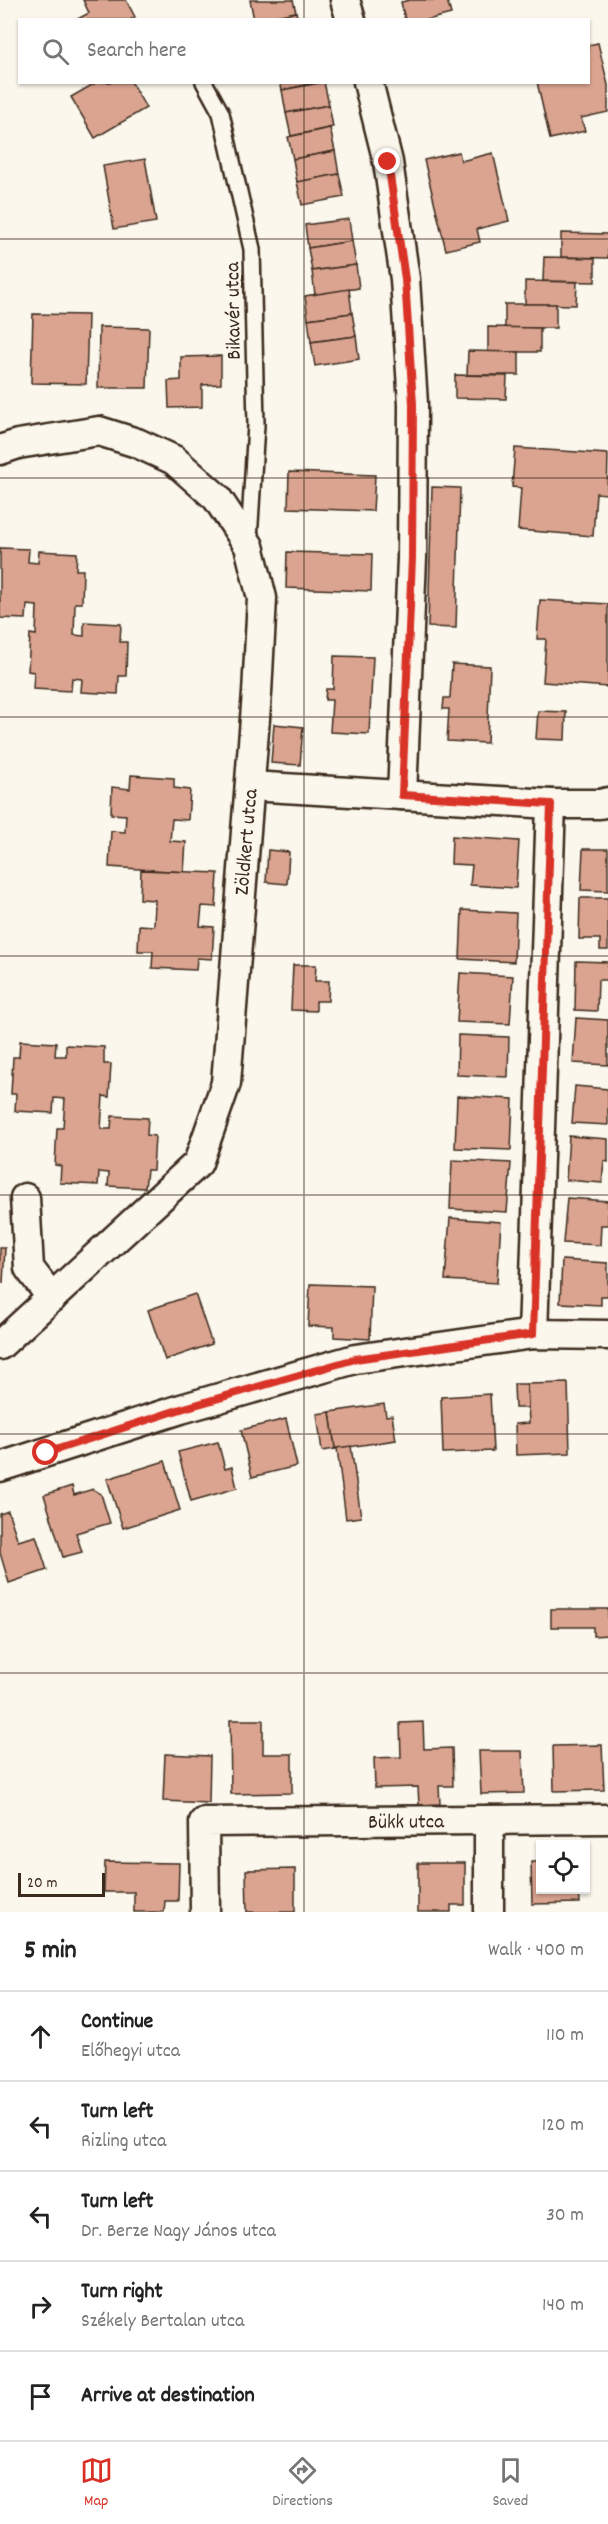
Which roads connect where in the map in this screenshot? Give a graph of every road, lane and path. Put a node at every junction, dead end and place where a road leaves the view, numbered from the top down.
1 (345, 0) edge
2 (350, 18) edge
3 (205, 84) edge
4 (368, 84) edge
5 (0, 450) edge
6 (249, 546) junction
7 (250, 786) junction
8 (402, 795) junction
9 (608, 802) edge
10 (551, 804) junction
11 (25, 1198) dead end
12 (52, 1298) junction
13 (533, 1334) junction
14 (608, 1335) edge
15 (0, 1345) edge
16 (0, 1467) edge
17 (608, 1819) edge
18 (489, 1820) junction
19 (205, 1912) edge
20 (489, 1912) edge

1 - 2 street
3 - 6 lane, Bikavér utca
4 - 8 street
5 - 6 street, Zöldkert utca
6 - 7 street, Zöldkert utca
7 - 8 street
7 - 12 street, Zöldkert utca
8 - 10 street
9 - 10 street
10 - 13 street
11 - 12 street
12 - 15 street, Zöldkert utca
13 - 14 street
13 - 16 street
17 - 18 street, Bükk utca
18 - 19 street, Bükk utca
18 - 20 street

